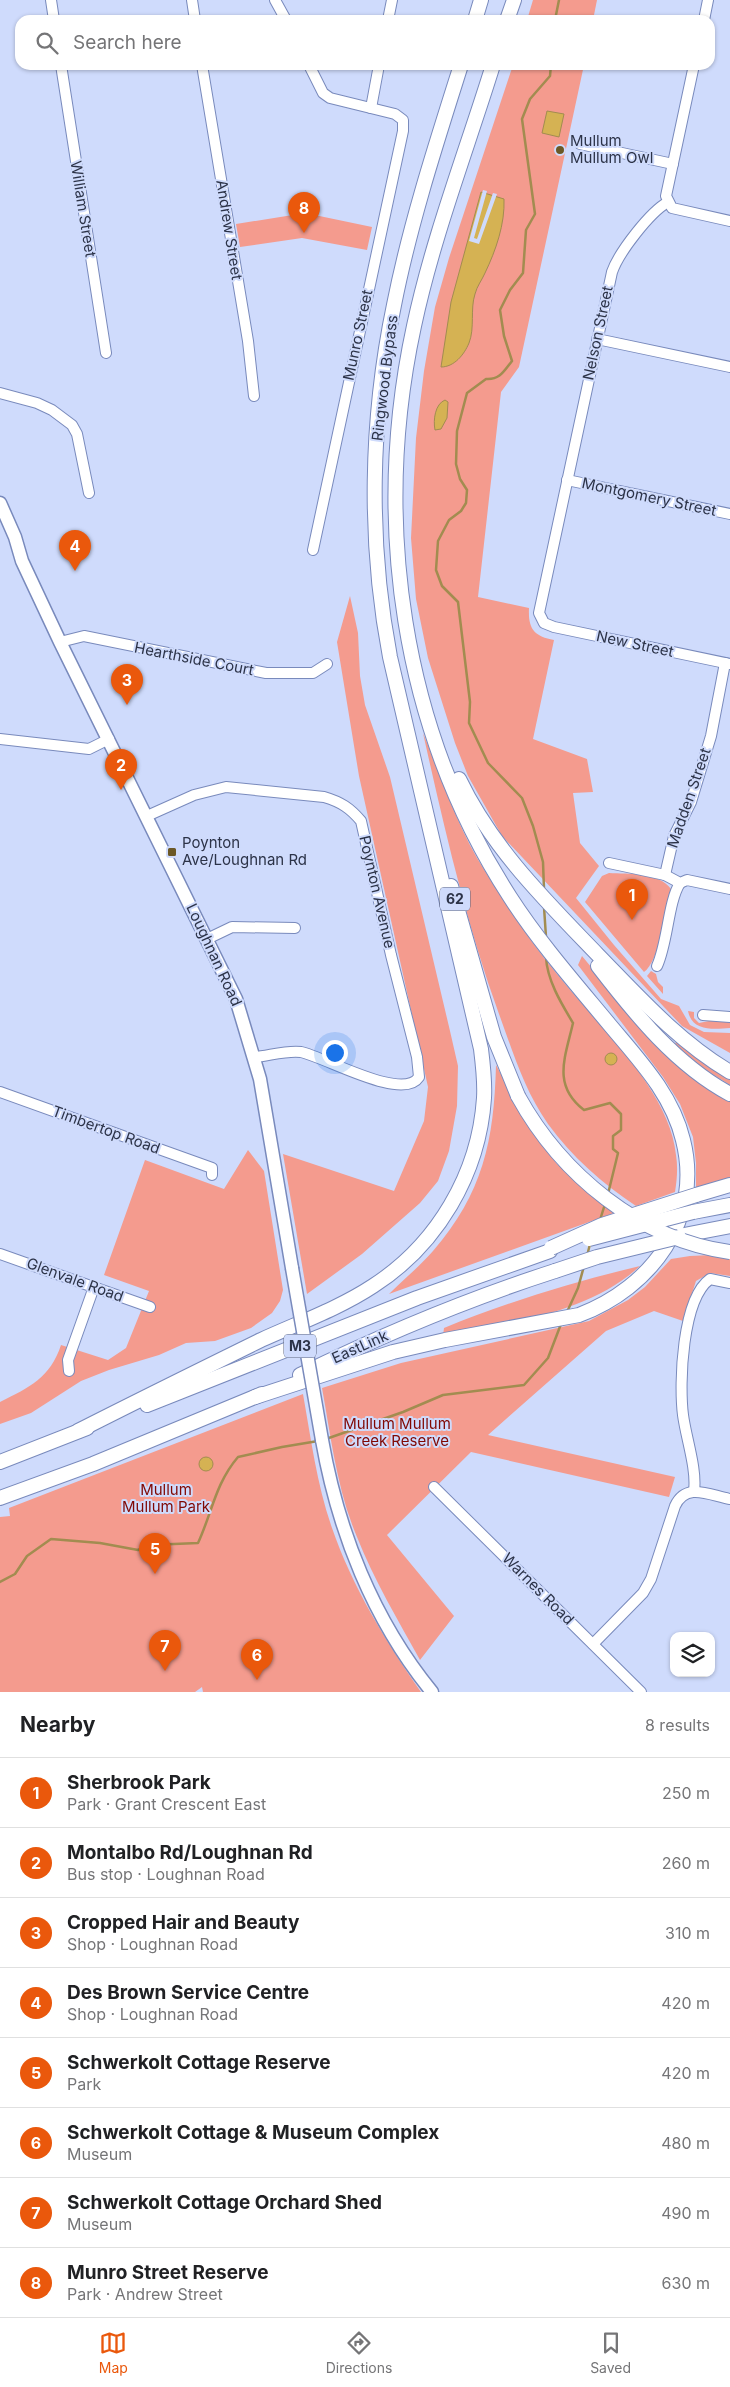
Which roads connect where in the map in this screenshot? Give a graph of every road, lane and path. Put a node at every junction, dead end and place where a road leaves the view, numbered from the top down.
1 (50, 0) edge
2 (192, 0) edge
3 (275, 0) edge
4 (392, 0) edge
5 (481, 0) edge
6 (514, 0) edge
7 (708, 0) edge
8 (53, 15) edge
9 (194, 15) edge
10 (283, 15) edge
11 (389, 15) edge
12 (476, 15) edge
13 (509, 15) edge
14 (705, 15) edge
15 (62, 70) edge
16 (203, 70) edge
17 (312, 70) edge
18 (378, 70) edge
19 (459, 70) edge
20 (491, 70) edge
21 (693, 70) edge
22 (371, 108) junction
23 (580, 144) dead end
24 (673, 164) junction
25 (668, 202) junction
26 (730, 221) edge
27 (597, 339) junction
28 (106, 353) dead end
29 (730, 368) edge
30 (0, 393) edge
31 (254, 396) dead end
32 (567, 480) junction
33 (89, 493) dead end
34 (0, 503) edge
35 (730, 514) edge
36 (0, 524) edge
37 (313, 550) dead end
38 (22, 561) junction
39 (403, 603) junction
40 (542, 620) joint
41 (60, 642) junction
42 (327, 664) dead end
43 (727, 664) edge
44 (400, 699) junction
45 (0, 739) edge
46 (109, 740) junction
47 (146, 816) junction
48 (609, 863) dead end
49 (665, 875) junction
50 (680, 883) junction
51 (730, 889) edge
52 (295, 928) dead end
53 (575, 933) junction
54 (207, 939) junction
55 (657, 966) dead end
56 (703, 1015) dead end
57 (730, 1017) edge
58 (255, 1057) junction
59 (730, 1072) edge
60 (0, 1092) edge
61 (730, 1094) edge
62 (214, 1168) dead end
63 (730, 1185) edge
64 (730, 1204) edge
65 (730, 1226) edge
66 (550, 1249) junction
67 (730, 1252) edge
68 (0, 1254) edge
69 (730, 1283) edge
70 (94, 1287) junction
71 (150, 1307) dead end
72 (70, 1371) dead end
73 (254, 1397) junction
74 (78, 1431) junction
75 (0, 1462) edge
76 (434, 1487) dead end
77 (694, 1491) junction
78 (0, 1498) edge
79 (730, 1499) edge
80 (593, 1644) junction
81 (432, 1692) edge
82 (641, 1692) edge

1 - 8 street
2 - 9 street
3 - 10 street
4 - 11 street
5 - 12 highway
6 - 13 highway
7 - 14 street
15 - 28 street, William Street
16 - 31 street, Andrew Street
17 - 22 street
18 - 22 street
19 - 44 highway, Ringwood Bypass
20 - 39 highway, Ringwood Bypass
21 - 24 street
22 - 37 street, Munro Street
23 - 24 street
24 - 25 street
25 - 26 street
25 - 27 street, Nelson Street
27 - 29 street
27 - 32 street, Nelson Street
30 - 33 street
32 - 35 street, Montgomery Street
32 - 40 street, Nelson Street
34 - 38 main road, Loughnan Road
36 - 38 main road, Loughnan Road
38 - 41 main road, Loughnan Road
39 - 53 highway
39 - 73 highway
40 - 43 street, New Street
41 - 42 street, Hearthside Court
41 - 46 main road, Loughnan Road
43 - 49 street, Madden Street
44 - 67 highway, 62, bridge
44 - 74 highway
45 - 46 street
46 - 47 main road, Loughnan Road
47 - 54 main road, Loughnan Road
47 - 58 street, Poynton Avenue
48 - 49 street
49 - 50 street
50 - 51 street
50 - 55 street
52 - 54 street
53 - 59 highway
53 - 61 highway
54 - 58 main road, Loughnan Road
56 - 57 street
58 - 81 main road, Loughnan Road, bridge
60 - 62 street, Timbertop Road
63 - 66 highway, bridge
64 - 66 highway, EastLink / M3, bridge
65 - 73 highway, EastLink / M3, bridge
66 - 74 highway, EastLink / M3
68 - 70 street, Glenvale Road
69 - 77 street
70 - 71 street, Glenvale Road
70 - 72 street
73 - 78 highway, EastLink / M3
74 - 75 highway, EastLink / M3
76 - 80 street, Warnes Road
77 - 79 street
77 - 80 street
80 - 82 street, Warnes Road

